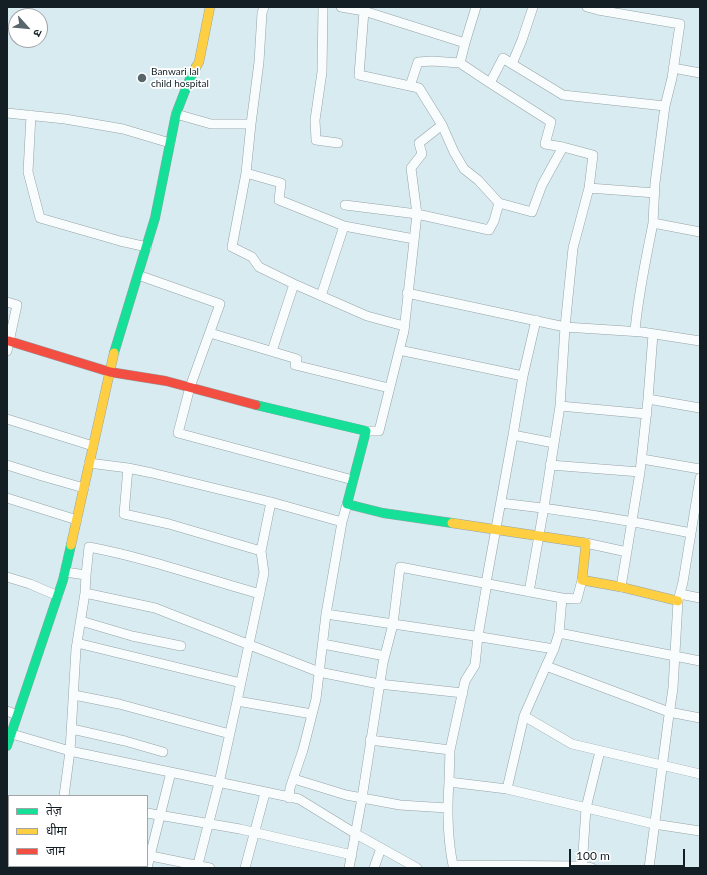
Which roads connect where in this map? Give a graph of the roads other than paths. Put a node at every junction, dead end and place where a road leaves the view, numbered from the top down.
1 (210, 7) edge
2 (264, 7) edge
3 (323, 7) edge
4 (341, 7) edge
5 (476, 7) edge
6 (533, 7) edge
7 (587, 7) edge
8 (364, 11) junction
9 (465, 43) junction
10 (460, 63) junction
11 (512, 64) junction
12 (673, 68) junction
13 (700, 73) edge
14 (490, 83) junction
15 (410, 86) junction
16 (665, 106) junction
17 (7, 113) edge
18 (176, 114) junction
19 (31, 115) junction
20 (251, 124) junction
21 (442, 125) junction
22 (170, 142) junction
23 (338, 143) dead end
24 (563, 147) junction
25 (246, 173) junction
26 (589, 188) junction
27 (655, 193) junction
28 (498, 203) junction
29 (345, 206) dead end
30 (417, 214) junction
31 (653, 223) junction
32 (344, 226) junction
33 (700, 232) edge
34 (414, 239) junction
35 (147, 247) junction
36 (138, 275) junction
37 (294, 284) junction
38 (407, 293) junction
39 (322, 296) junction
40 (7, 302) edge
41 (536, 320) junction
42 (404, 326) junction
43 (565, 326) junction
44 (635, 332) junction
45 (210, 333) junction
46 (653, 334) junction
47 (9, 341) junction
48 (700, 341) edge
49 (399, 350) junction
50 (7, 351) edge
51 (272, 351) junction
52 (110, 372) junction
53 (523, 376) junction
54 (190, 388) junction
55 (389, 388) junction
56 (648, 399) junction
57 (560, 406) junction
58 (700, 408) edge
59 (647, 414) junction
60 (7, 419) edge
61 (366, 431) junction
62 (513, 435) junction
63 (554, 443) junction
64 (93, 446) junction
65 (642, 459) junction
66 (89, 463) junction
67 (7, 464) edge
68 (550, 465) junction
69 (128, 468) junction
70 (700, 469) edge
71 (640, 472) junction
72 (700, 478) edge
73 (353, 480) junction
74 (84, 488) junction
75 (7, 498) edge
76 (271, 502) junction
77 (501, 503) junction
78 (347, 504) junction
79 (544, 507) junction
80 (77, 520) junction
81 (632, 521) junction
82 (342, 522) junction
83 (496, 530) junction
84 (691, 533) junction
85 (539, 536) junction
86 (586, 543) junction
87 (261, 551) junction
88 (627, 552) junction
89 (65, 572) junction
90 (86, 575) junction
91 (7, 577) edge
92 (582, 580) junction
93 (486, 583) junction
94 (621, 587) junction
95 (529, 592) junction
96 (85, 593) junction
97 (260, 594) junction
98 (58, 596) junction
99 (562, 598) junction
100 (679, 598) junction
101 (700, 598) edge
102 (326, 614) junction
103 (80, 621) junction
104 (393, 624) junction
105 (559, 633) junction
106 (478, 636) junction
107 (77, 643) junction
108 (323, 644) junction
109 (248, 645) junction
110 (181, 646) dead end
111 (554, 649) junction
112 (385, 656) junction
113 (674, 657) junction
114 (700, 661) edge
115 (546, 666) junction
116 (319, 672) junction
117 (241, 683) junction
118 (379, 684) junction
119 (463, 693) junction
120 (74, 695) junction
121 (237, 701) junction
122 (7, 711) edge
123 (669, 712) junction
124 (312, 714) junction
125 (17, 715) junction
126 (524, 716) junction
127 (700, 718) edge
128 (72, 730) junction
129 (12, 734) junction
130 (230, 734) junction
131 (370, 740) junction
132 (7, 746) edge
133 (450, 750) junction
134 (70, 751) junction
135 (600, 751) junction
136 (163, 752) dead end
137 (662, 766) junction
138 (171, 772) junction
139 (700, 774) edge
140 (294, 779) junction
141 (449, 782) junction
142 (219, 783) junction
143 (507, 789) junction
144 (265, 793) junction
145 (64, 795) edge
146 (289, 798) junction
147 (362, 798) junction
148 (447, 808) junction
149 (586, 808) junction
150 (148, 813) edge
151 (161, 815) junction
152 (208, 823) junction
153 (654, 824) junction
154 (700, 830) edge
155 (255, 832) junction
156 (356, 834) junction
157 (380, 848) junction
158 (352, 855) junction
159 (151, 856) junction
160 (148, 864) edge
161 (453, 866) edge
162 (197, 867) edge
163 (582, 867) edge
164 (210, 868) edge
165 (245, 868) edge
166 (349, 868) edge
167 (374, 868) edge
168 (417, 868) edge
169 (592, 868) edge
170 (649, 868) edge

1 - 18 street
2 - 20 street
3 - 23 street
4 - 8 street
5 - 9 street
6 - 11 street
7 - 12 street
8 - 9 street
8 - 15 street
9 - 10 street
10 - 14 street
10 - 15 street
11 - 14 street
11 - 16 street
12 - 13 street
12 - 16 street
14 - 24 street
15 - 21 street
16 - 27 street
17 - 19 street
18 - 20 street
18 - 22 street
19 - 22 street
19 - 35 street
20 - 25 street
21 - 28 street
21 - 30 street
22 - 35 street
24 - 26 street
24 - 28 street
25 - 32 street
25 - 37 street
26 - 27 street
26 - 43 street
27 - 31 street
28 - 30 street
29 - 30 street
30 - 34 street
31 - 33 street
31 - 44 street
32 - 34 street
32 - 39 street
34 - 38 street
35 - 36 street
36 - 45 street
36 - 52 street
37 - 39 street
37 - 51 street
38 - 41 street
38 - 42 street
39 - 42 street
40 - 47 street
41 - 43 street
41 - 53 street
42 - 49 street
43 - 44 street
43 - 57 street
44 - 46 street
45 - 51 street
45 - 54 street
46 - 48 street
46 - 56 street
47 - 50 street
47 - 52 street
49 - 53 street
49 - 55 street
51 - 55 street
52 - 54 street
52 - 64 street
53 - 62 street
54 - 61 street
54 - 73 street
55 - 61 street
56 - 58 street
56 - 59 street
57 - 59 street
57 - 63 street
59 - 65 street
60 - 64 street
61 - 73 street
62 - 63 street
62 - 77 street
63 - 68 street
64 - 66 street
65 - 70 street
65 - 71 street
66 - 69 street
66 - 74 street
67 - 74 street
68 - 71 street
68 - 79 street
69 - 76 street
69 - 87 street
71 - 81 street
72 - 84 street
73 - 78 street
74 - 80 street
75 - 80 street
76 - 82 street
76 - 87 street
77 - 79 street
77 - 83 street
78 - 82 street
78 - 83 street
79 - 81 street
79 - 85 street
80 - 89 street
81 - 84 street
81 - 88 street
82 - 102 street
83 - 85 street
83 - 93 street
84 - 100 street
85 - 86 street
85 - 95 street
86 - 88 street
86 - 92 street
87 - 97 street
88 - 94 street
89 - 90 street
89 - 98 street
90 - 96 street
90 - 97 street
91 - 98 street
92 - 94 street
92 - 99 street
93 - 95 street
93 - 104 street
93 - 106 street
94 - 100 street
95 - 99 street
96 - 103 street
96 - 109 street
97 - 109 street
98 - 125 street
99 - 105 street
100 - 101 street
100 - 113 street
102 - 104 street
102 - 108 street
103 - 107 street
103 - 110 street
104 - 106 street
104 - 112 street
105 - 111 street
105 - 113 street
106 - 111 street
106 - 119 street
107 - 117 street
107 - 120 street
108 - 112 street
108 - 116 street
109 - 116 street
109 - 117 street
111 - 115 street
112 - 118 street
113 - 114 street
113 - 123 street
115 - 123 street
115 - 126 street
116 - 118 street
116 - 124 street
117 - 121 street
118 - 119 street
118 - 131 street
119 - 133 street
120 - 128 street
120 - 130 street
121 - 124 street
121 - 130 street
122 - 125 street
123 - 127 street
123 - 137 street
124 - 140 street
125 - 129 street
126 - 135 street
126 - 143 street
128 - 134 street
128 - 136 street
129 - 132 street
129 - 134 street
130 - 142 street
131 - 133 street
131 - 147 street
133 - 141 street
134 - 138 street
134 - 145 street
135 - 137 street
135 - 149 street
137 - 139 street
137 - 153 street
138 - 142 street
138 - 151 street
140 - 146 street
140 - 147 street
141 - 143 street
141 - 148 street
142 - 144 street
142 - 152 street
143 - 149 street
144 - 146 street
144 - 155 street
146 - 156 street
147 - 148 street
147 - 156 street
148 - 161 street
149 - 153 street
149 - 163 street
150 - 151 street
151 - 152 street
151 - 159 street
152 - 155 street
152 - 162 street
153 - 154 street
153 - 170 street
155 - 158 street
155 - 165 street
156 - 157 street
156 - 158 street
157 - 167 street
157 - 168 street
158 - 166 street
159 - 160 street
159 - 162 street
161 - 163 street
162 - 164 street
163 - 169 street

